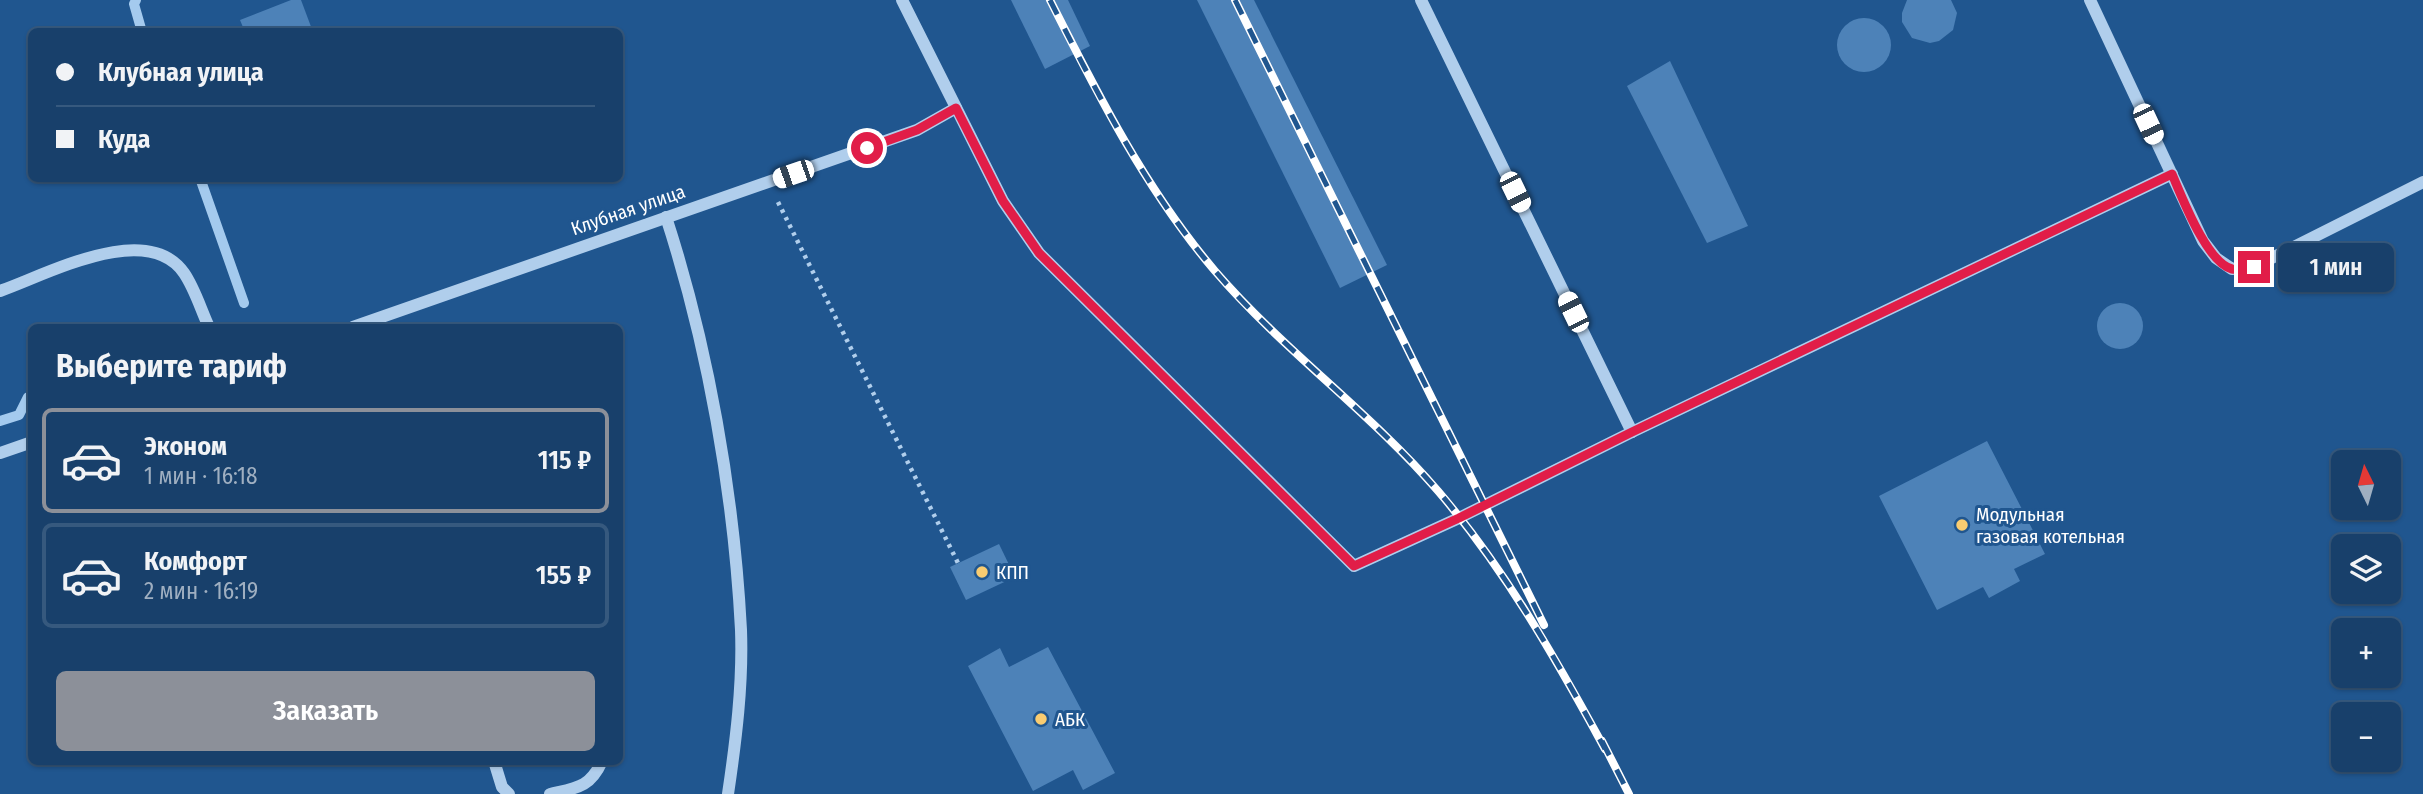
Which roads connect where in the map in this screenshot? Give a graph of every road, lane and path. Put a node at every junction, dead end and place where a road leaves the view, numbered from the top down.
1 (902, 0) edge
2 (1422, 0) edge
3 (2090, 0) edge
4 (956, 108) junction
5 (2172, 174) junction
6 (768, 182) junction
7 (2423, 182) edge
8 (666, 217) junction
9 (0, 292) edge
10 (208, 324) edge
11 (362, 324) edge
12 (1632, 432) junction
13 (28, 443) edge
14 (0, 453) edge
15 (958, 563) dead end
16 (495, 765) edge
17 (600, 765) edge
18 (509, 794) edge
19 (551, 794) edge
20 (728, 794) edge

1 - 4 street
2 - 12 street
3 - 5 street
4 - 6 street, Клубная улица
4 - 12 street
5 - 7 street
5 - 12 street
6 - 8 street, Клубная улица
6 - 15 path
8 - 11 street, Клубная улица
8 - 20 street
9 - 10 street
13 - 14 street
16 - 18 street
17 - 19 street

